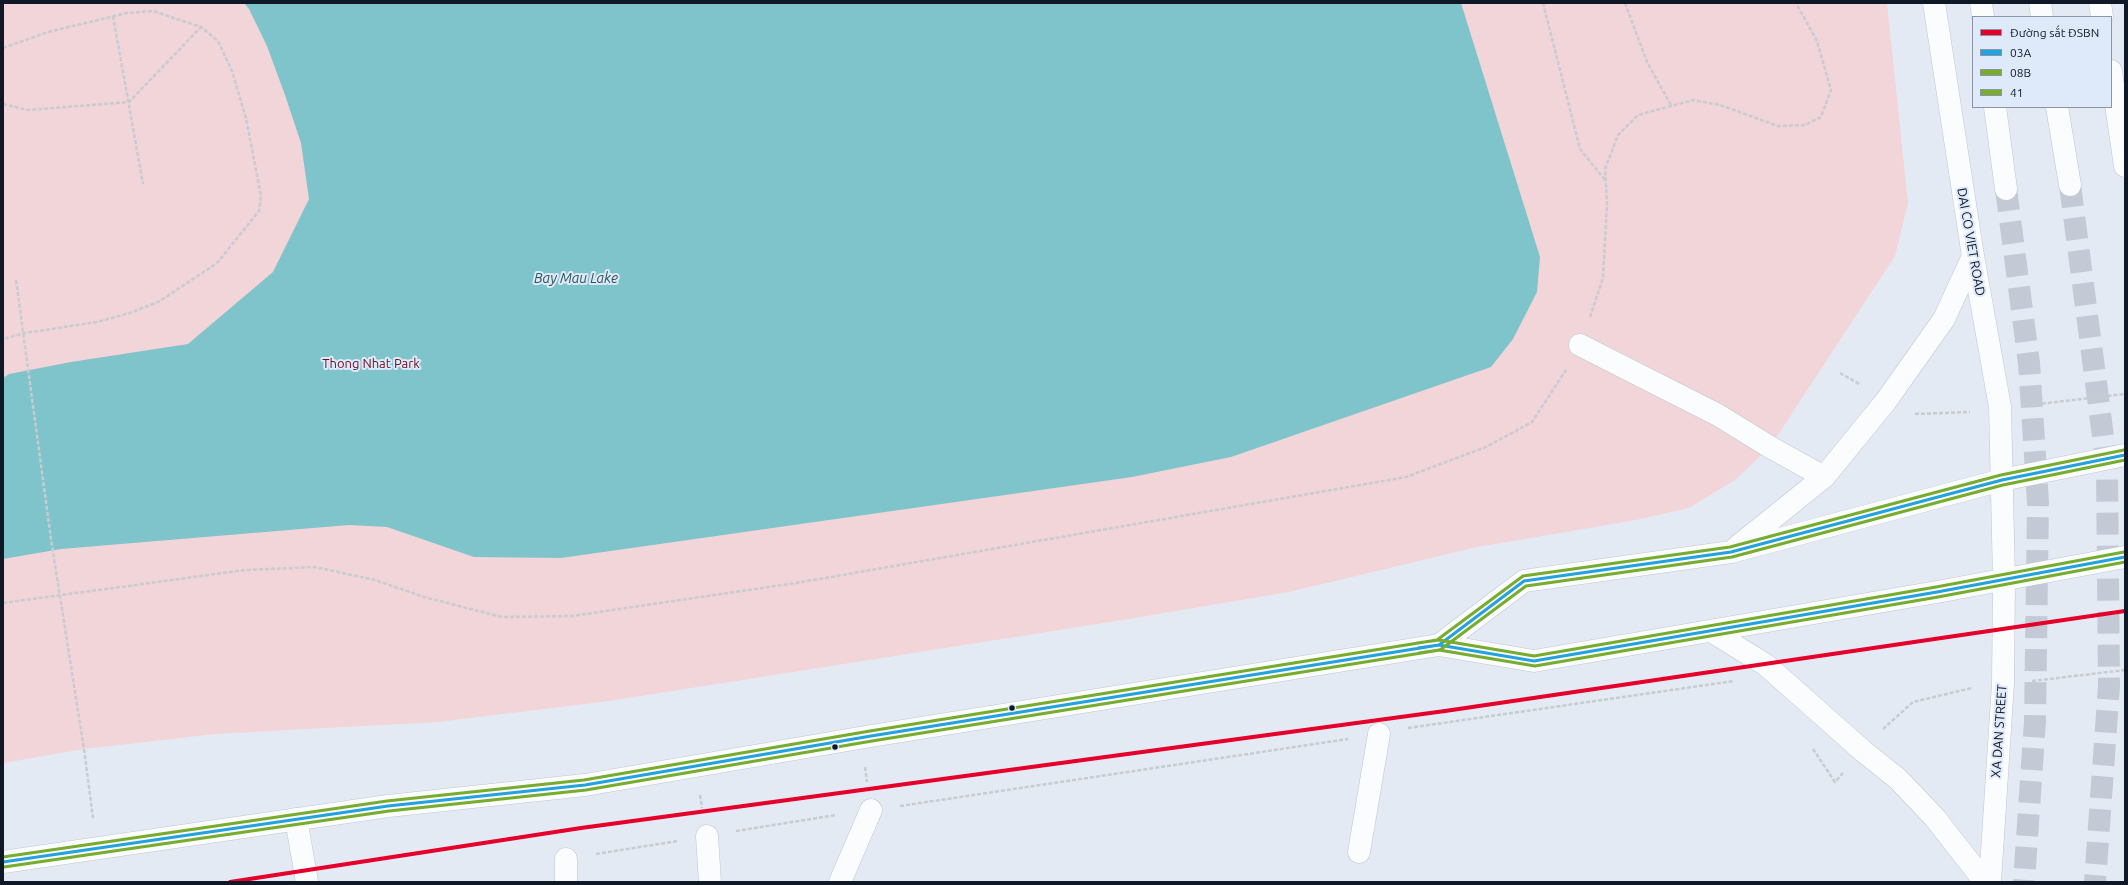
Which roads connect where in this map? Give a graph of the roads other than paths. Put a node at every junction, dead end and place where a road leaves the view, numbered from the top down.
1 (1934, 3) edge
2 (1981, 3) edge
3 (2040, 3) edge
4 (2100, 3) edge
5 (1983, 16) edge
6 (2042, 16) edge
7 (2102, 16) edge
8 (2112, 78) edge
9 (1995, 108) edge
10 (2057, 108) edge
11 (2125, 166) edge
12 (2070, 185) tunnel mouth
13 (2006, 189) tunnel mouth
14 (1973, 256) junction
15 (1580, 345) road end
16 (2125, 455) edge
17 (1824, 477) junction
18 (2002, 480) junction
19 (1731, 552) junction
20 (2125, 557) edge
21 (2004, 579) junction
22 (1711, 631) junction
23 (1439, 644) junction
24 (1379, 734) road end
25 (871, 810) road end
26 (296, 819) junction
27 (707, 836) dead end
28 (1359, 852) dead end
29 (566, 859) dead end
30 (3, 862) edge
31 (306, 882) edge
32 (566, 882) edge
33 (710, 882) edge
34 (840, 882) edge
35 (1985, 882) edge
36 (1990, 882) edge

1 - 14 main road, DAI CO VIET ROAD
2 - 5 main road
3 - 6 main road
4 - 7 main road
8 - 11 main road
9 - 13 main road
10 - 12 main road
14 - 17 main road
14 - 18 main road, DAI CO VIET ROAD
15 - 17 main road
16 - 18 main road
17 - 19 main road
18 - 19 main road
18 - 21 main road, DAI CO VIET ROAD
19 - 23 main road
20 - 21 main road
21 - 22 main road
21 - 36 main road, XA DAN STREET
22 - 23 main road
22 - 35 main road
23 - 26 main road
24 - 28 main road
25 - 34 main road
26 - 30 main road
26 - 31 main road
27 - 33 main road
29 - 32 main road

